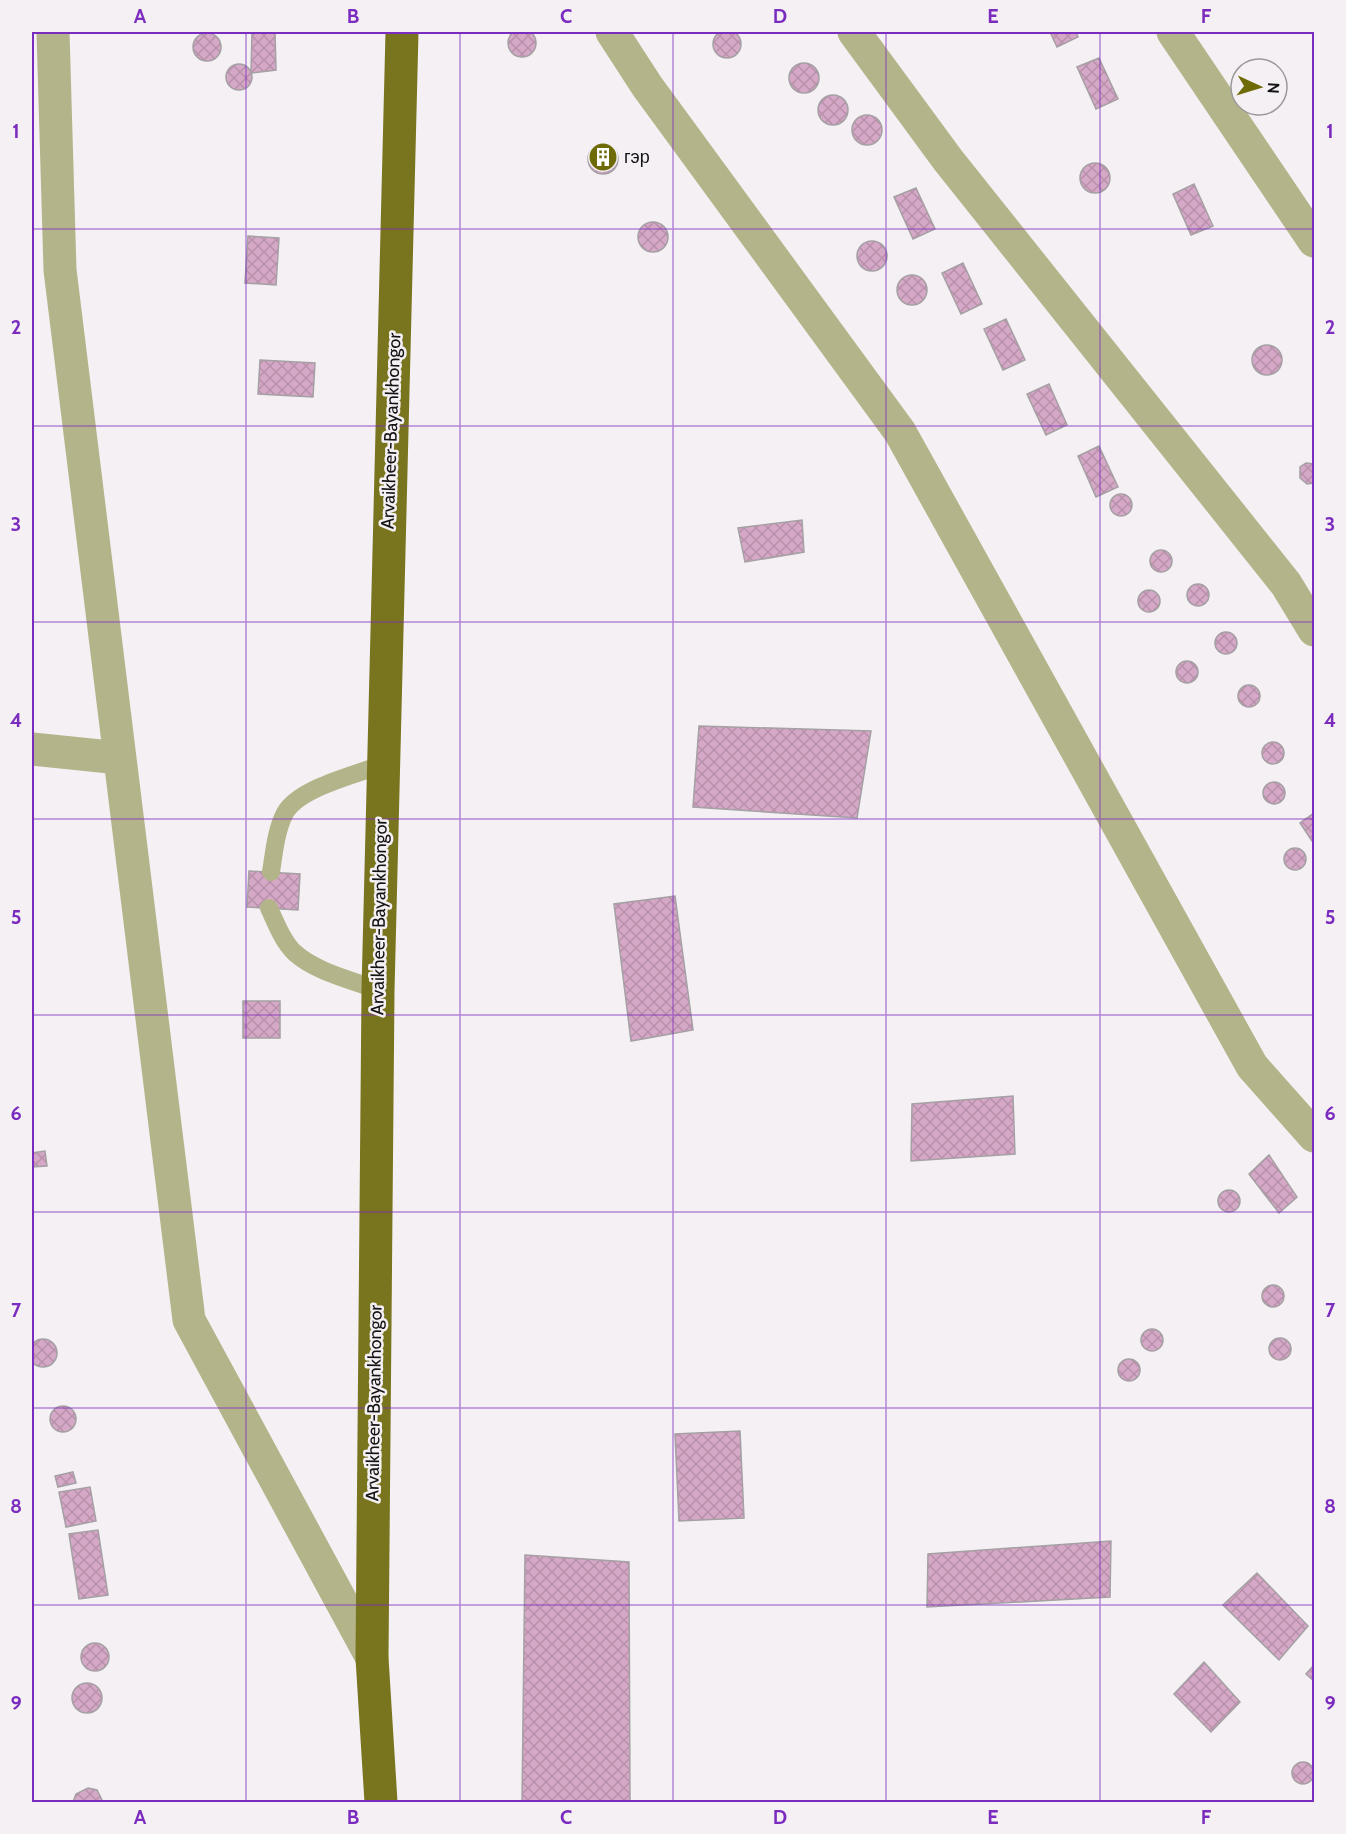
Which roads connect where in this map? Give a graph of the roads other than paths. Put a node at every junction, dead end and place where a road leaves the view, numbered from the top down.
1 (53, 32) edge
2 (402, 32) edge
3 (612, 32) edge
4 (854, 32) edge
5 (1173, 32) edge
6 (1314, 241) edge
7 (1314, 630) edge
8 (32, 748) edge
9 (120, 758) junction
10 (381, 765) junction
11 (272, 872) dead end
12 (269, 908) dead end
13 (378, 990) junction
14 (1314, 1136) edge
15 (372, 1658) junction
16 (381, 1803) edge

1 - 9 street
2 - 10 highway, Arvaikheer-Bayankhongor
3 - 14 street
4 - 7 street
5 - 6 street
8 - 9 street
9 - 15 street
10 - 11 lane
10 - 13 highway, Arvaikheer-Bayankhongor
12 - 13 lane
13 - 15 highway, Arvaikheer-Bayankhongor
15 - 16 highway, Arvaikheer-Bayankhongor

